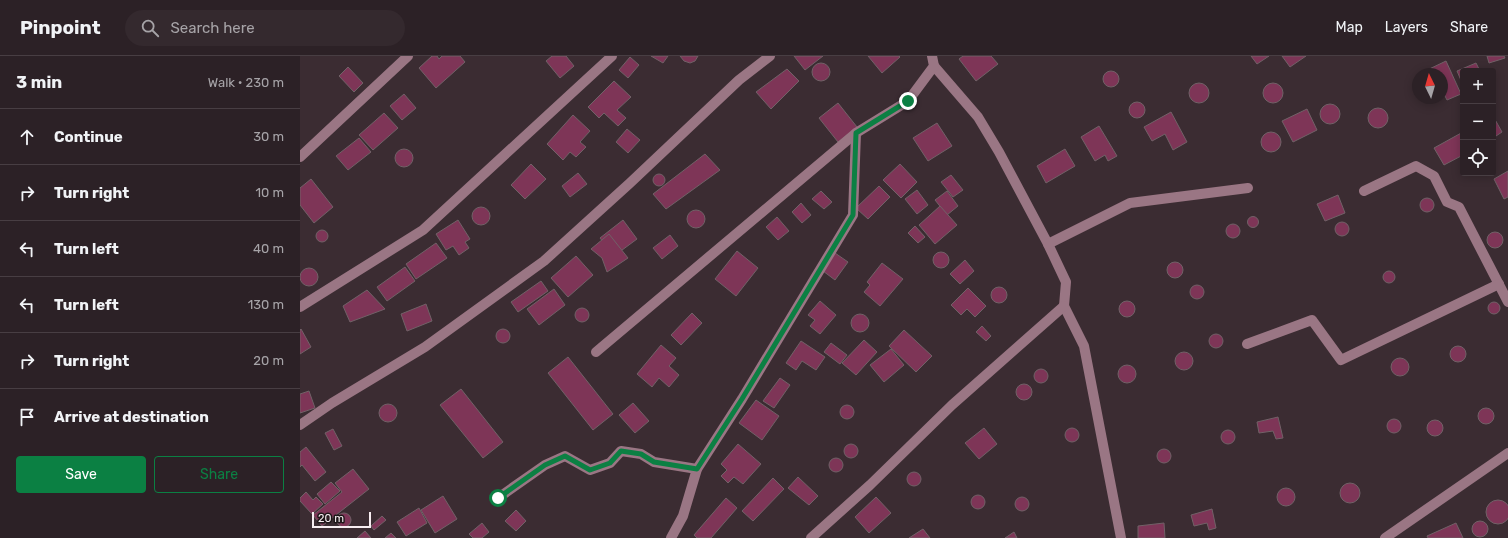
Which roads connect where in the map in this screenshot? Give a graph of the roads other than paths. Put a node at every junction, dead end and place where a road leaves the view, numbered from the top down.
1 (408, 56) edge
2 (612, 56) edge
3 (770, 56) edge
4 (933, 61) edge
5 (856, 133) junction
6 (300, 157) edge
7 (1248, 188) dead end
8 (1364, 191) dead end
9 (1048, 244) junction
10 (1499, 284) junction
11 (1508, 302) edge
12 (1064, 306) junction
13 (300, 307) edge
14 (1247, 344) dead end
15 (596, 352) dead end
16 (300, 425) edge
17 (1508, 453) edge
18 (697, 469) junction
19 (498, 498) dead end
20 (670, 538) edge
21 (811, 538) edge
22 (1121, 538) edge
23 (1385, 538) edge

1 - 6 street
2 - 13 street
3 - 16 street
4 - 5 street
4 - 9 street
5 - 15 street
5 - 18 street
7 - 9 street
8 - 10 street
9 - 12 street
10 - 11 street
10 - 14 street
12 - 21 street
12 - 22 street
17 - 23 street
18 - 19 street
18 - 20 street

